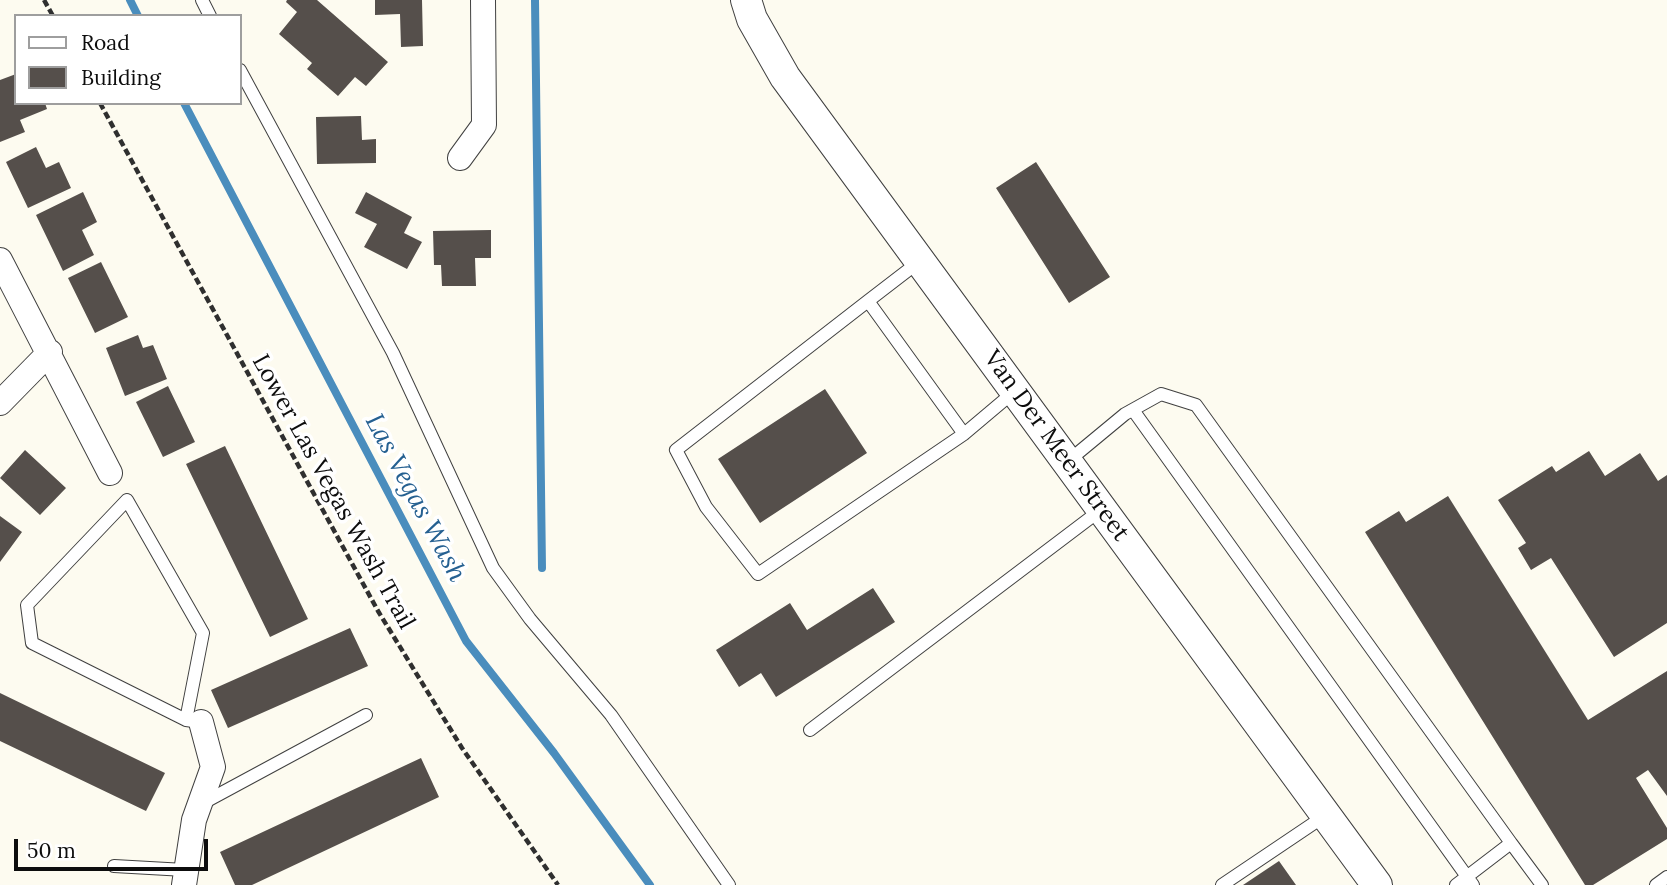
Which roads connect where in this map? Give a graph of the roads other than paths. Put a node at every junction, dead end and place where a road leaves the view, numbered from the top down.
1 (484, 0) edge
2 (746, 0) edge
3 (242, 74) edge
4 (460, 158) dead end
5 (0, 260) edge
6 (920, 261) junction
7 (868, 302) junction
8 (50, 352) junction
9 (1015, 391) junction
10 (0, 403) edge
11 (1133, 410) junction
12 (964, 433) junction
13 (1068, 462) junction
14 (110, 473) dead end
15 (1102, 509) junction
16 (366, 715) dead end
17 (194, 721) junction
18 (810, 730) dead end
19 (200, 804) junction
20 (1326, 815) junction
21 (1511, 843) junction
22 (114, 866) dead end
23 (185, 877) edge
24 (1667, 877) edge
25 (1470, 881) edge
26 (729, 885) edge
27 (1222, 885) edge
28 (1377, 885) edge
29 (1456, 885) edge
30 (1542, 885) edge
31 (1656, 885) edge

1 - 4 street
2 - 6 street, Van Der Meer Street
3 - 26 lane
5 - 8 street
6 - 7 lane
6 - 9 street, Van Der Meer Street
7 - 12 lane
7 - 12 lane
8 - 10 street
8 - 14 street
9 - 12 lane
9 - 13 street, Van Der Meer Street
11 - 13 lane
11 - 21 lane
11 - 25 lane
13 - 15 street, Van Der Meer Street
15 - 18 lane
15 - 20 street, Van Der Meer Street
16 - 19 lane
17 - 17 lane
17 - 19 street
19 - 23 street
20 - 27 lane
20 - 28 street, Van Der Meer Street
21 - 25 lane
21 - 30 lane
22 - 23 lane
24 - 31 lane
25 - 29 lane

